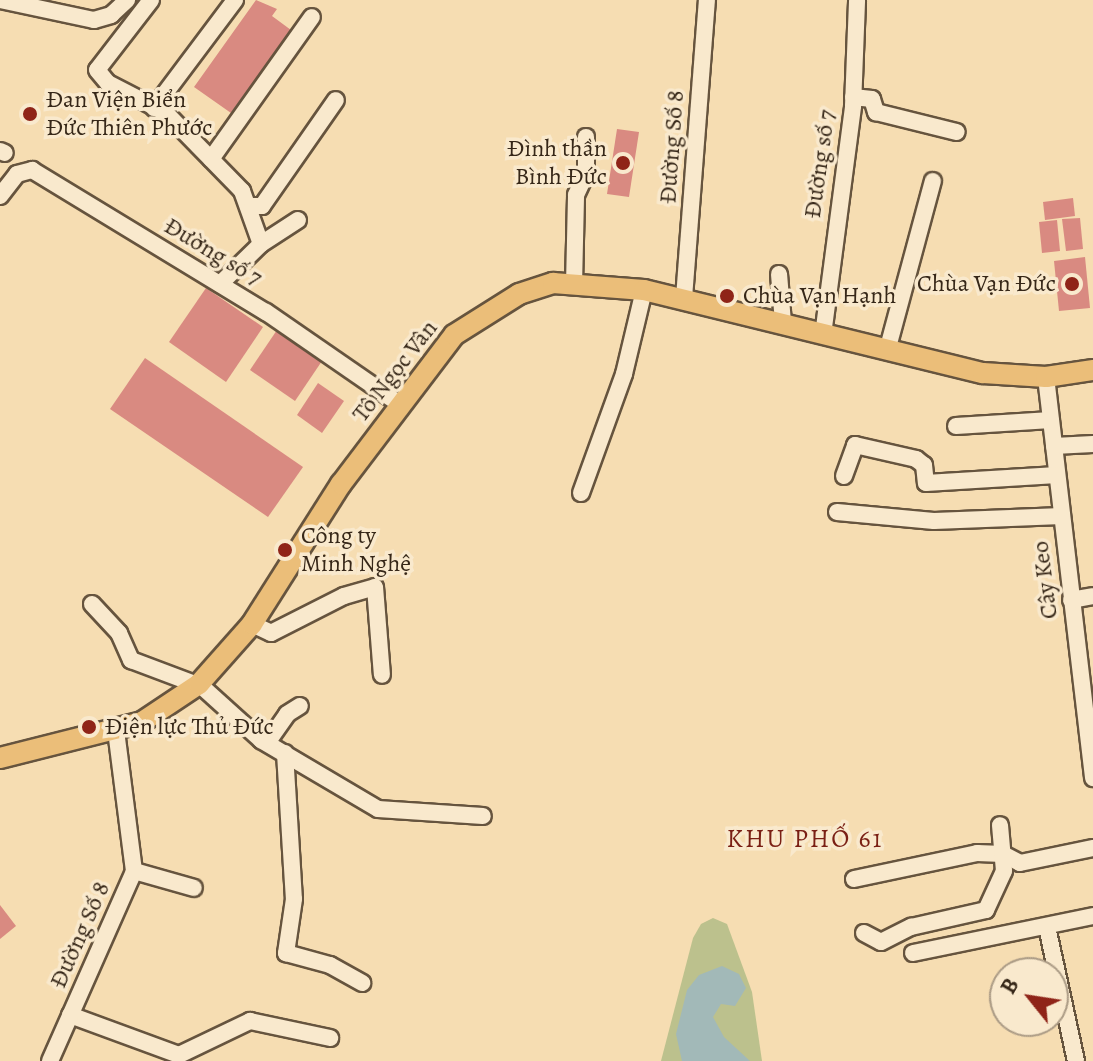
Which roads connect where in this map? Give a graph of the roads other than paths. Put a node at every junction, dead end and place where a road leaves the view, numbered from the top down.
1 (0, 0) edge
2 (127, 0) edge
3 (151, 0) edge
4 (235, 0) edge
5 (707, 0) edge
6 (857, 0) edge
7 (312, 17) dead end
8 (853, 97) junction
9 (336, 100) dead end
10 (154, 108) junction
11 (957, 132) dead end
12 (586, 137) dead end
13 (211, 159) junction
14 (933, 181) dead end
15 (0, 196) edge
16 (252, 206) junction
17 (298, 220) dead end
18 (261, 244) junction
19 (779, 274) dead end
20 (220, 284) junction
21 (574, 285) junction
22 (644, 290) junction
23 (684, 298) junction
24 (783, 323) junction
25 (823, 335) junction
26 (887, 351) junction
27 (1093, 370) edge
28 (1046, 377) junction
29 (401, 405) junction
30 (1051, 420) junction
31 (956, 426) dead end
32 (1093, 444) edge
33 (1054, 446) junction
34 (1057, 475) junction
35 (844, 476) dead end
36 (581, 493) dead end
37 (837, 512) dead end
38 (1062, 516) junction
39 (1093, 596) edge
40 (1071, 600) junction
41 (92, 604) dead end
42 (252, 624) junction
43 (382, 675) dead end
44 (198, 685) junction
45 (300, 706) dead end
46 (116, 730) junction
47 (267, 743) junction
48 (285, 753) junction
49 (0, 758) edge
50 (1093, 778) edge
51 (483, 816) dead end
52 (1000, 825) dead end
53 (1093, 848) edge
54 (1003, 854) junction
55 (134, 871) junction
56 (854, 879) dead end
57 (194, 888) dead end
58 (1093, 916) edge
59 (1047, 927) junction
60 (864, 933) dead end
61 (913, 953) dead end
62 (362, 983) dead end
63 (70, 1015) junction
64 (330, 1038) dead end
65 (180, 1058) edge
66 (50, 1061) edge
67 (1076, 1061) edge

1 - 2 street
3 - 10 street
4 - 10 street
5 - 23 street, Đường Số 8
6 - 8 street, Đường số 7
7 - 13 street
8 - 11 street
8 - 25 street, Đường số 7
9 - 16 street
10 - 13 street
12 - 21 street
13 - 16 street
14 - 26 street
15 - 20 street, Đường số 7
16 - 18 street
17 - 18 street
18 - 20 street
19 - 24 street
20 - 29 street, Đường số 7
21 - 22 main road, Tô Ngọc Vân
21 - 29 main road, Tô Ngọc Vân
22 - 23 main road, Tô Ngọc Vân
22 - 36 street
23 - 24 main road, Tô Ngọc Vân
24 - 25 main road, Tô Ngọc Vân
25 - 26 main road, Tô Ngọc Vân
26 - 28 main road, Tô Ngọc Vân
27 - 28 main road, Tô Ngọc Vân
28 - 30 street, Cây Keo
29 - 42 main road, Tô Ngọc Vân
30 - 31 street
30 - 33 street, Cây Keo
32 - 33 street
33 - 34 street, Cây Keo
34 - 35 street
34 - 38 street, Cây Keo
37 - 38 street
38 - 40 street, Cây Keo
39 - 40 street
40 - 50 street, Cây Keo
41 - 44 street
42 - 43 street
42 - 44 main road, Tô Ngọc Vân
44 - 46 main road, Tô Ngọc Vân
44 - 47 street
45 - 47 street
46 - 49 main road, Tô Ngọc Vân
46 - 55 street, Đường Số 8
47 - 48 street
48 - 51 street
48 - 62 street
52 - 54 street
53 - 54 street
54 - 56 street
54 - 60 street
55 - 57 street
55 - 63 street, Đường Số 8
58 - 59 street
59 - 61 street
59 - 67 street
63 - 65 street
63 - 66 street, Đường Số 8
64 - 65 street

